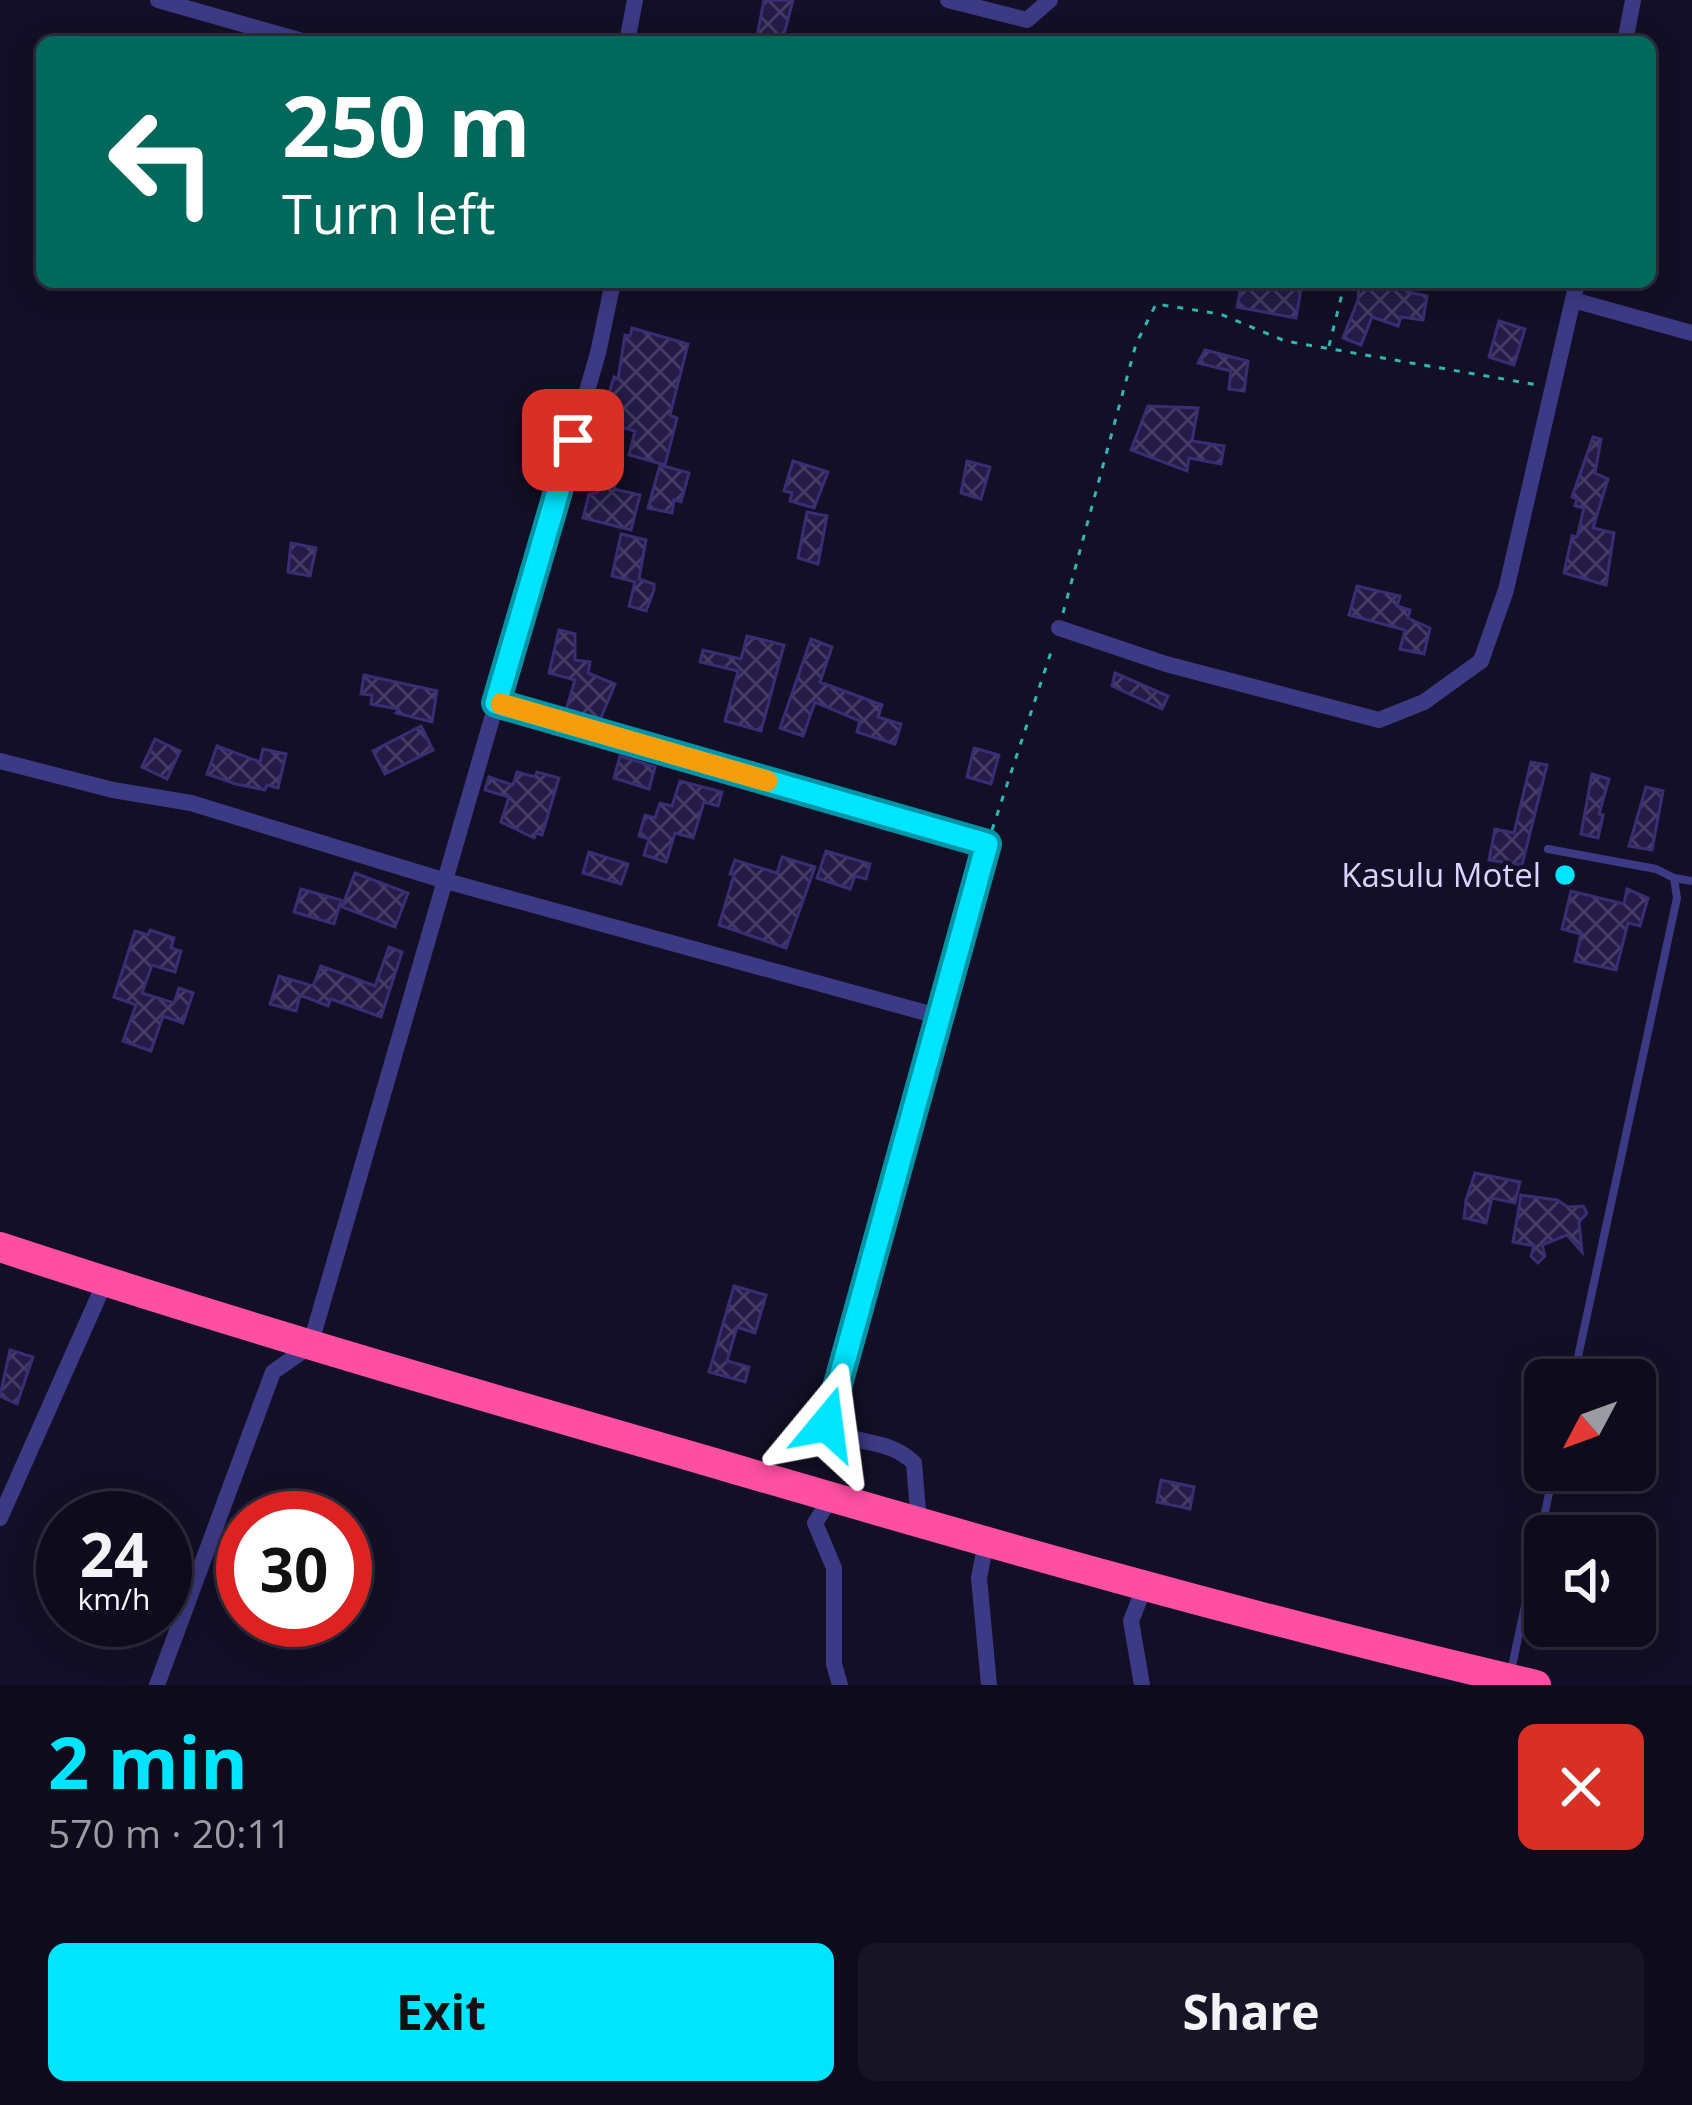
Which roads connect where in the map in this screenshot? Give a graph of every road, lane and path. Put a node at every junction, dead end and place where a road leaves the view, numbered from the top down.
1 (158, 0) edge
2 (635, 0) edge
3 (948, 0) edge
4 (1050, 0) edge
5 (1634, 0) edge
6 (285, 36) edge
7 (627, 36) edge
8 (1626, 36) edge
9 (612, 288) edge
10 (1343, 288) edge
11 (1575, 291) edge
12 (1692, 333) edge
13 (1328, 348) junction
14 (1552, 387) junction
15 (1120, 406) dead end
16 (1059, 628) dead end
17 (496, 703) junction
18 (0, 761) edge
19 (1548, 849) dead end
20 (1674, 878) junction
21 (446, 880) junction
22 (1692, 881) edge
23 (941, 1017) junction
24 (0, 1247) edge
25 (105, 1282) junction
26 (310, 1346) junction
27 (1578, 1359) edge
28 (1551, 1491) edge
29 (832, 1498) junction
30 (0, 1518) edge
31 (919, 1523) junction
32 (986, 1543) junction
33 (1144, 1588) junction
34 (1522, 1682) edge
35 (157, 1685) edge
36 (840, 1685) edge
37 (989, 1685) edge
38 (1142, 1685) edge

1 - 6 street
2 - 7 street
3 - 4 street
5 - 8 street
9 - 17 street
10 - 13 path
11 - 12 street
11 - 14 street
13 - 14 path
13 - 15 path
14 - 16 street
17 - 21 street
17 - 23 street
18 - 21 street
19 - 20 lane
20 - 22 lane
20 - 27 lane
21 - 23 street
21 - 26 street
23 - 31 street
24 - 25 highway
25 - 26 highway
25 - 30 street
26 - 29 highway
26 - 35 street
28 - 34 lane
29 - 31 highway
29 - 36 street
31 - 32 highway
32 - 33 highway
32 - 37 street
33 - 34 highway
33 - 38 street

